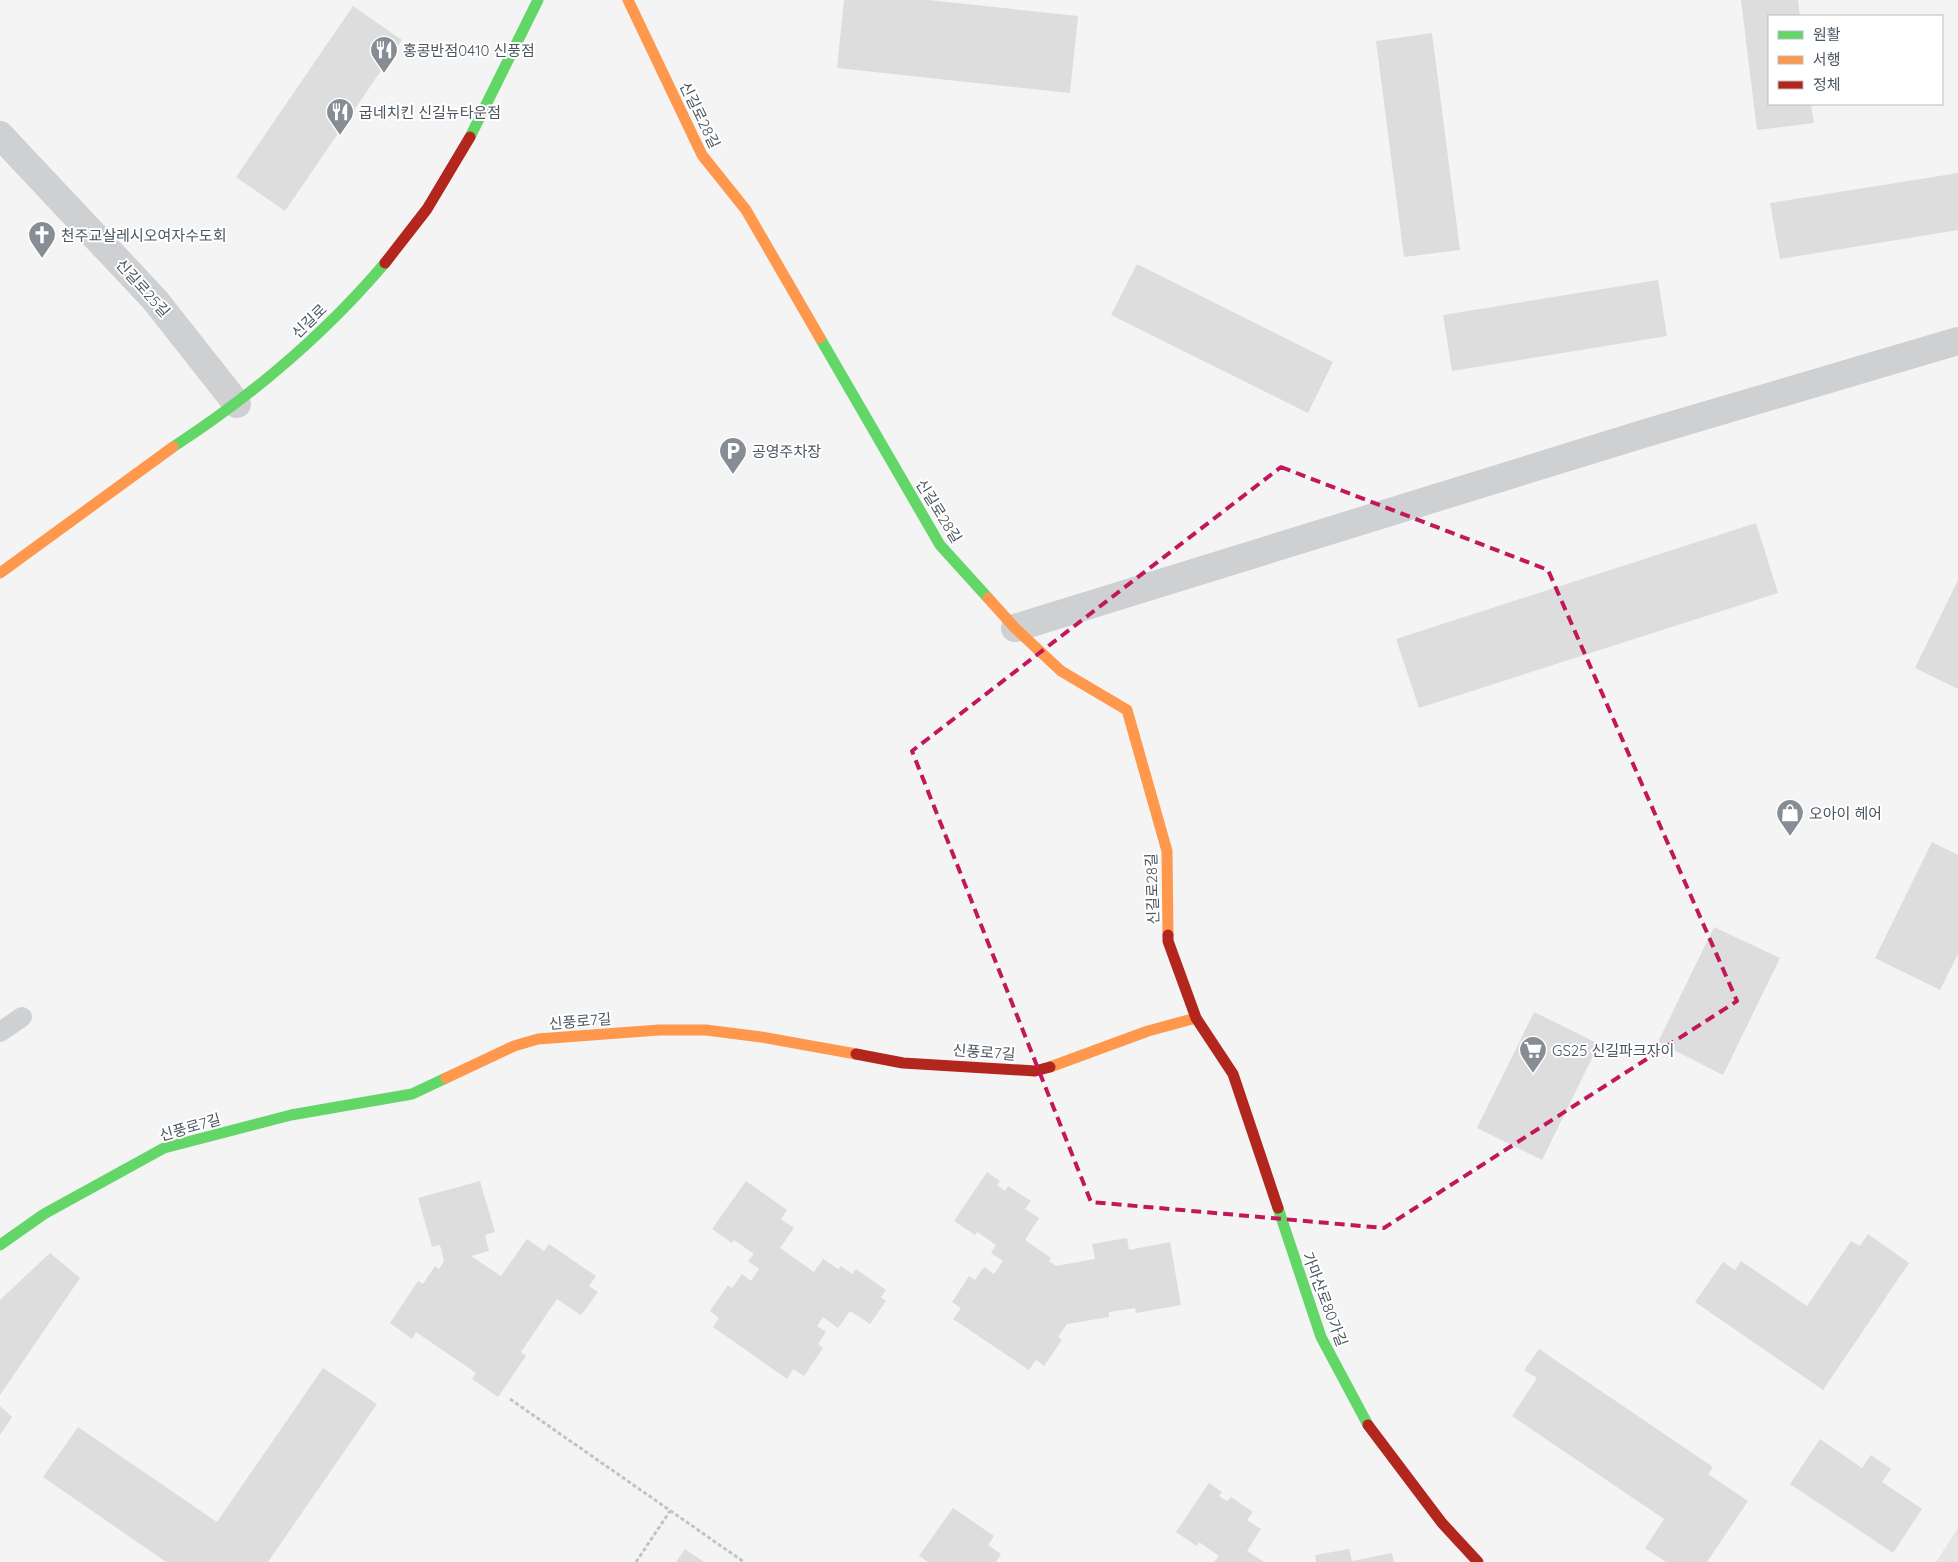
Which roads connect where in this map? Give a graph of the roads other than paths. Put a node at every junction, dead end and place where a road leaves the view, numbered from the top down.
1 (538, 0) edge
2 (628, 0) edge
3 (0, 135) edge
4 (1958, 342) edge
5 (237, 404) junction
6 (0, 574) edge
7 (1016, 628) junction
8 (22, 1017) dead end
9 (1196, 1018) junction
10 (0, 1032) edge
11 (0, 1245) edge
12 (1478, 1562) edge

1 - 5 street, 신길로
2 - 7 street, 신길로28길
3 - 5 street, 신길로25길
4 - 7 street
5 - 6 street, 신길로
7 - 9 street, 신길로28길
8 - 10 lane
9 - 11 street, 신풍로7길
9 - 12 street, 가마산로80가길

